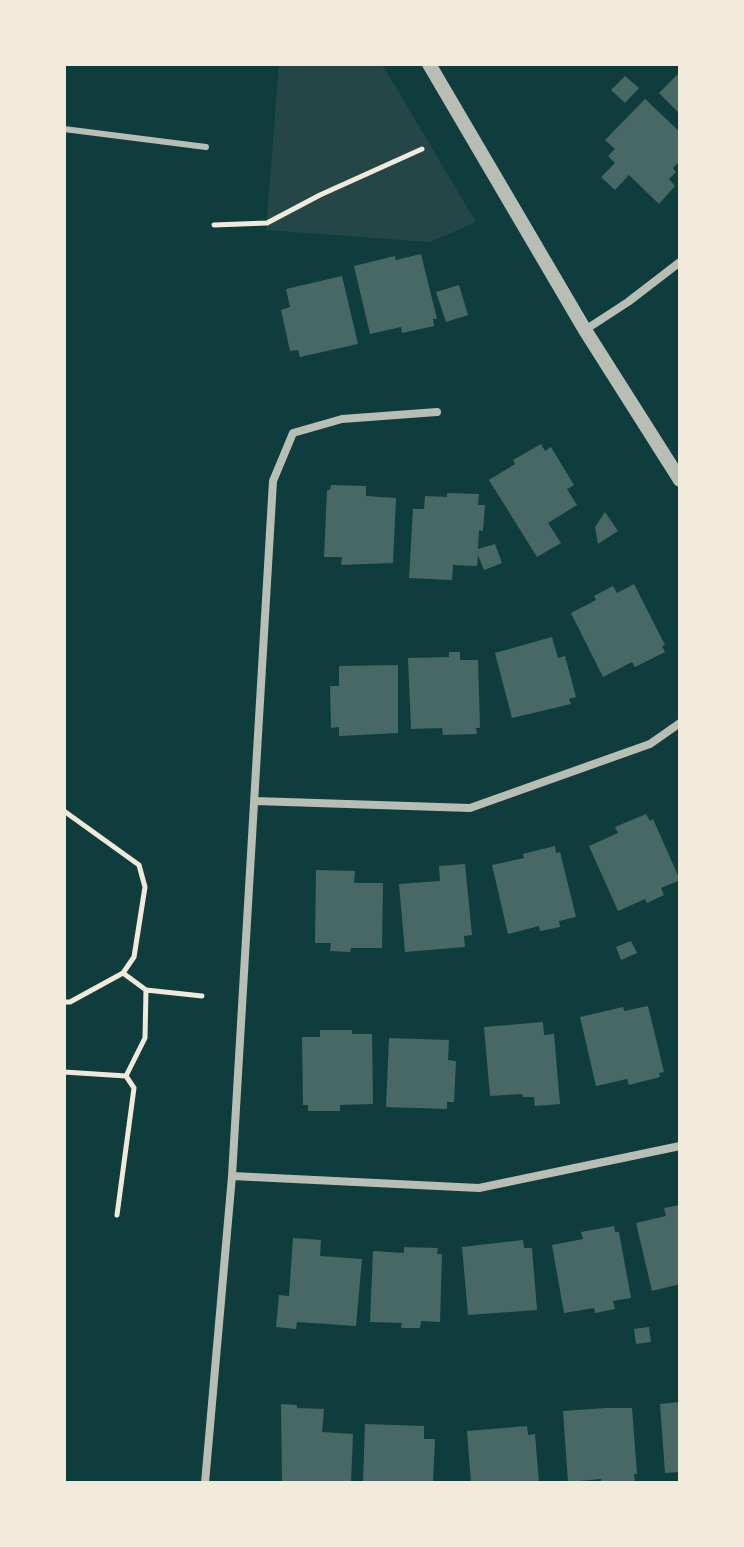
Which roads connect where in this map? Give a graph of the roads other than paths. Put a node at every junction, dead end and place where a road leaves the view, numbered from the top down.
1 (429, 64) edge
2 (64, 129) edge
3 (206, 147) dead end
4 (680, 262) edge
5 (585, 330) junction
6 (437, 412) dead end
7 (680, 480) edge
8 (680, 723) edge
9 (255, 801) junction
10 (680, 1146) edge
11 (232, 1176) junction
12 (205, 1483) edge

1 - 5 street
2 - 3 lane
4 - 5 street
5 - 7 street
6 - 9 street
8 - 9 street
9 - 11 street
10 - 11 street
11 - 12 street

